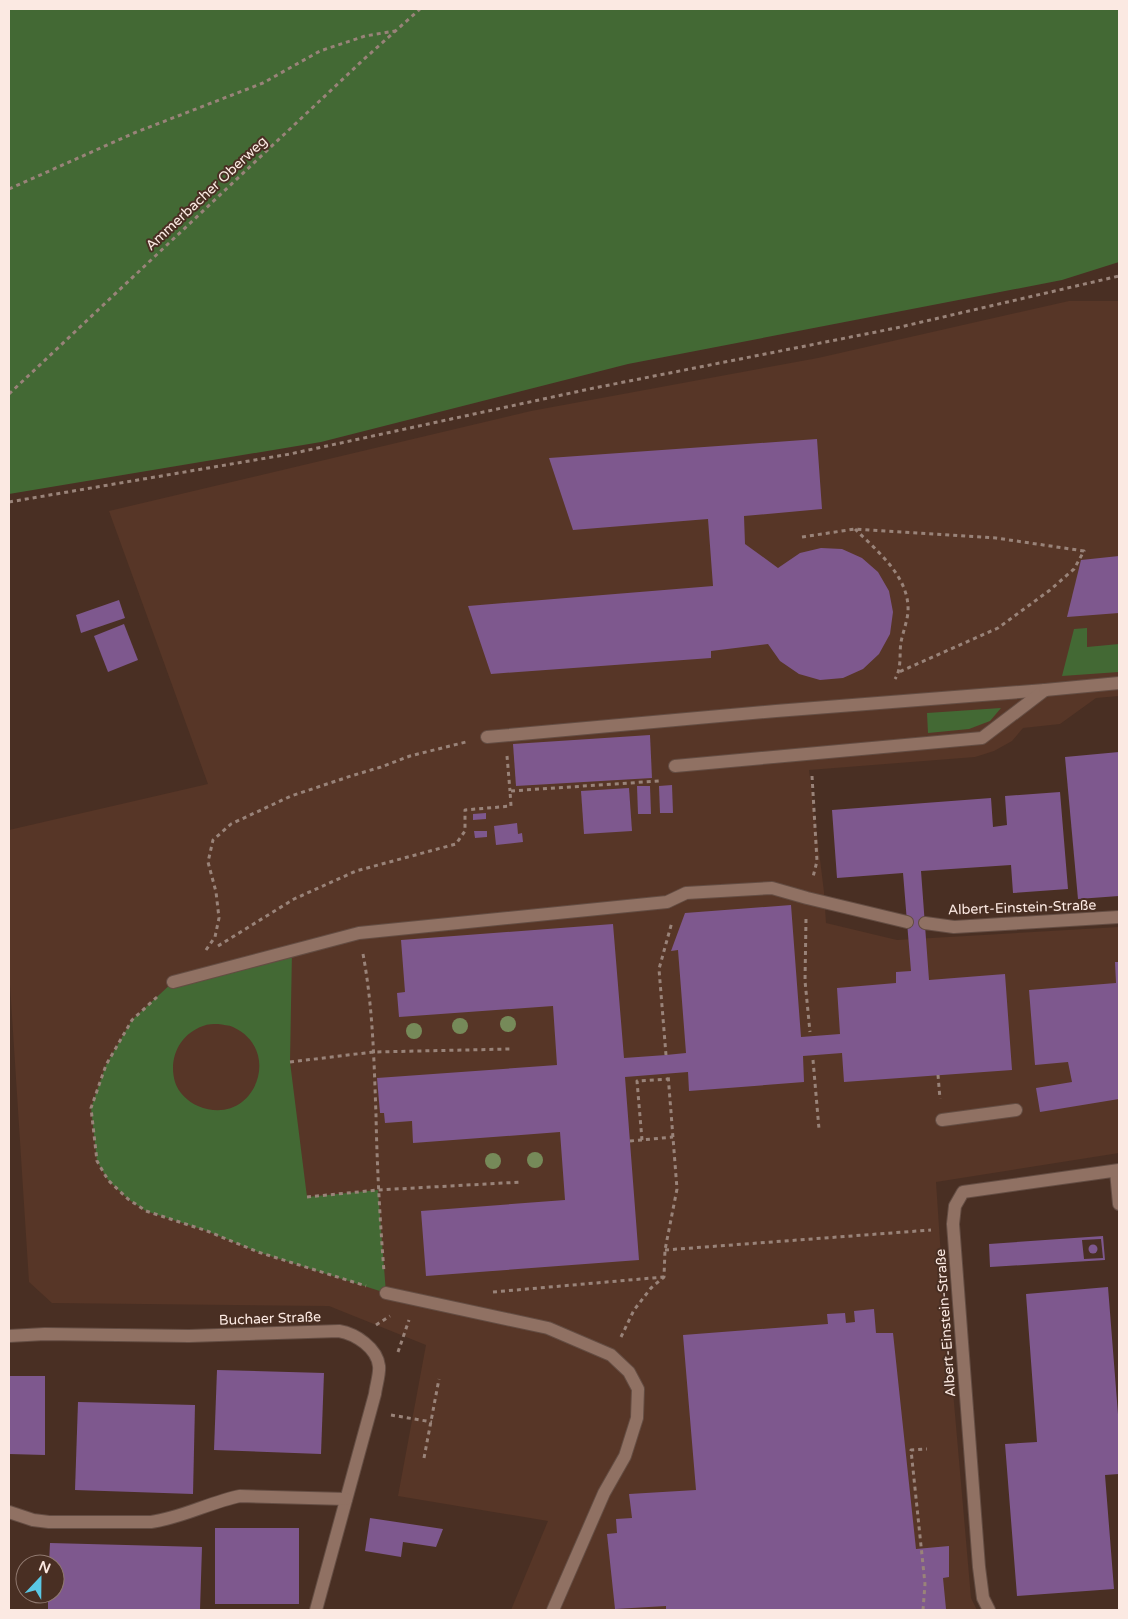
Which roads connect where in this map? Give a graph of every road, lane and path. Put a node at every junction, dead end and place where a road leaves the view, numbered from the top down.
1 (420, 9) edge
2 (396, 31) junction
3 (9, 189) edge
4 (1119, 276) edge
5 (9, 394) edge
6 (9, 502) edge
7 (855, 529) junction
8 (802, 537) dead end
9 (900, 672) junction
10 (1119, 684) edge
11 (1045, 690) junction
12 (879, 703) junction
13 (486, 737) joint
14 (811, 753) junction
15 (675, 766) joint
16 (509, 777) dead end
17 (510, 791) junction
18 (817, 862) dead end
19 (806, 898) junction
20 (1119, 917) edge
21 (673, 920) dead end
22 (907, 922) dead end
23 (925, 923) dead end
24 (367, 978) dead end
25 (173, 982) joint
26 (810, 1032) dead end
27 (510, 1049) dead end
28 (373, 1052) junction
29 (666, 1055) dead end
30 (813, 1060) dead end
31 (290, 1062) dead end
32 (1016, 1110) dead end
33 (942, 1120) dead end
34 (819, 1129) dead end
35 (673, 1138) junction
36 (642, 1140) junction
37 (630, 1141) dead end
38 (1117, 1170) edge
39 (522, 1182) dead end
40 (378, 1190) junction
41 (307, 1197) dead end
42 (1119, 1204) edge
43 (953, 1224) junction
44 (665, 1250) junction
45 (664, 1278) junction
46 (386, 1292) junction
47 (486, 1292) dead end
48 (416, 1298) junction
49 (628, 1325) dead end
50 (9, 1336) edge
51 (395, 1361) dead end
52 (439, 1378) dead end
53 (370, 1412) junction
54 (432, 1422) junction
55 (927, 1449) dead end
56 (424, 1458) dead end
57 (346, 1500) junction
58 (9, 1512) edge
59 (316, 1610) edge
60 (553, 1610) edge
61 (923, 1610) edge
62 (989, 1610) edge

1 - 2 path, Ammerbacher Oberweg
2 - 3 path
2 - 5 path, Ammerbacher Oberweg
4 - 6 path
7 - 8 path
7 - 9 path
7 - 9 path
9 - 12 path
10 - 11 street
11 - 12 street
11 - 14 street
12 - 13 street
13 - 17 path
14 - 15 street
14 - 18 path
15 - 17 path
16 - 17 path
19 - 22 street
19 - 25 street
19 - 26 path
20 - 23 street, Albert-Einstein-Straße
21 - 29 path
24 - 28 path
25 - 46 path
27 - 28 path
28 - 31 path
28 - 40 path
30 - 34 path
32 - 33 street
35 - 36 path
35 - 36 path
35 - 44 path
36 - 37 path
38 - 42 street
38 - 43 street, Albert-Einstein-Straße
39 - 40 path
40 - 41 path
40 - 46 path
43 - 44 path
43 - 62 street, Albert-Einstein-Straße
44 - 45 path
45 - 47 path
45 - 49 path
46 - 48 street
48 - 51 path
48 - 60 street
50 - 53 street, Buchaer Straße
52 - 54 path
53 - 54 path
53 - 57 street, Buchaer Straße
54 - 56 path
55 - 61 path
57 - 58 street
57 - 59 street, Buchaer Straße

